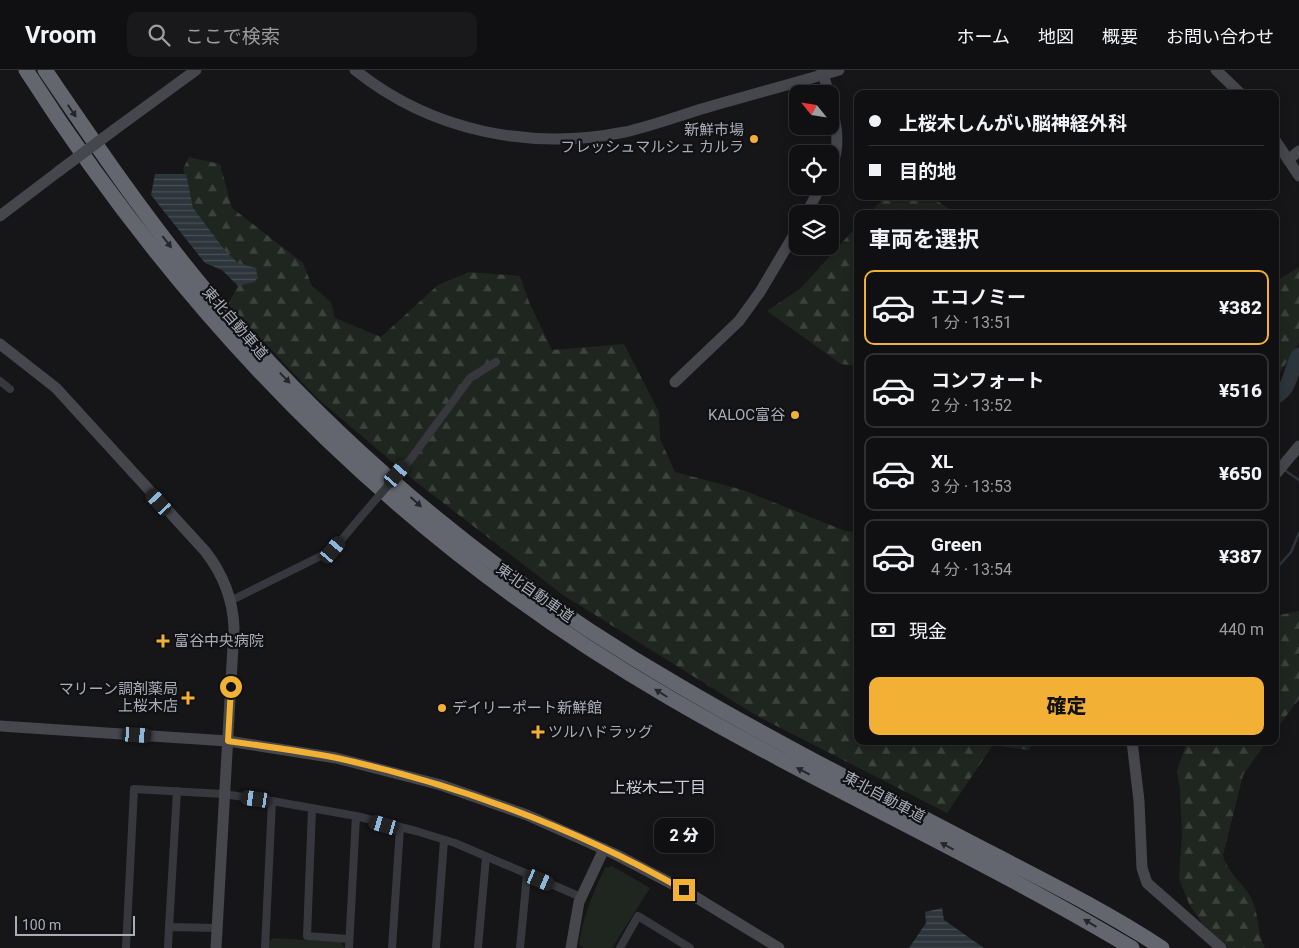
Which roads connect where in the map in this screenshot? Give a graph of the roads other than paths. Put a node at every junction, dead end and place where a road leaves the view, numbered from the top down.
1 (26, 70) edge
2 (45, 70) edge
3 (196, 70) edge
4 (354, 70) edge
5 (839, 70) edge
6 (1216, 70) edge
7 (823, 72) edge
8 (827, 85) edge
9 (1237, 90) edge
10 (1279, 146) edge
11 (1299, 151) edge
12 (1288, 160) junction
13 (1299, 176) edge
14 (0, 216) edge
15 (789, 243) edge
16 (0, 344) edge
17 (496, 362) dead end
18 (0, 381) edge
19 (676, 382) dead end
20 (10, 389) dead end
21 (1299, 446) edge
22 (1279, 469) edge
23 (230, 601) junction
24 (0, 726) edge
25 (228, 741) junction
26 (1132, 745) edge
27 (176, 791) junction
28 (223, 794) junction
29 (272, 801) junction
30 (312, 809) junction
31 (356, 816) junction
32 (400, 828) junction
33 (444, 840) junction
34 (604, 849) junction
35 (486, 857) junction
36 (527, 875) junction
37 (581, 897) junction
38 (169, 927) junction
39 (217, 928) junction
40 (350, 939) junction
41 (677, 940) junction
42 (126, 948) edge
43 (168, 948) edge
44 (216, 948) edge
45 (265, 948) edge
46 (349, 948) edge
47 (392, 948) edge
48 (436, 948) edge
49 (478, 948) edge
50 (520, 948) edge
51 (571, 948) edge
52 (620, 948) edge
53 (672, 948) edge
54 (690, 948) edge
55 (779, 948) edge
56 (1132, 948) edge
57 (1162, 948) edge
58 (1222, 948) edge

56 -> 1 highway, 東北自動車道
2 -> 57 highway, 東北自動車道
3 - 14 street, bridge
4 - 7 street
5 - 7 street
6 - 9 street
7 - 8 street
10 - 12 street
11 - 12 street
12 - 13 street
15 - 19 street
16 - 23 street
17 - 23 street, bridge
18 - 20 street
21 - 22 street
23 - 25 street
24 - 25 street
25 - 28 street
25 - 34 street
26 - 58 street
27 - 28 street
27 - 38 street
27 - 42 street
28 - 29 street
28 - 39 street
29 - 30 street
29 - 45 street
30 - 31 street
30 - 40 street
31 - 32 street
31 - 40 street
32 - 33 street
32 - 47 street
33 - 35 street
33 - 48 street
34 - 37 street
34 - 55 street
35 - 36 street
35 - 49 street
36 - 37 street
36 - 50 street
37 - 51 street
38 - 39 street
38 - 43 street
39 - 44 street
40 - 46 street
41 - 52 street
41 - 53 street
41 - 54 street

